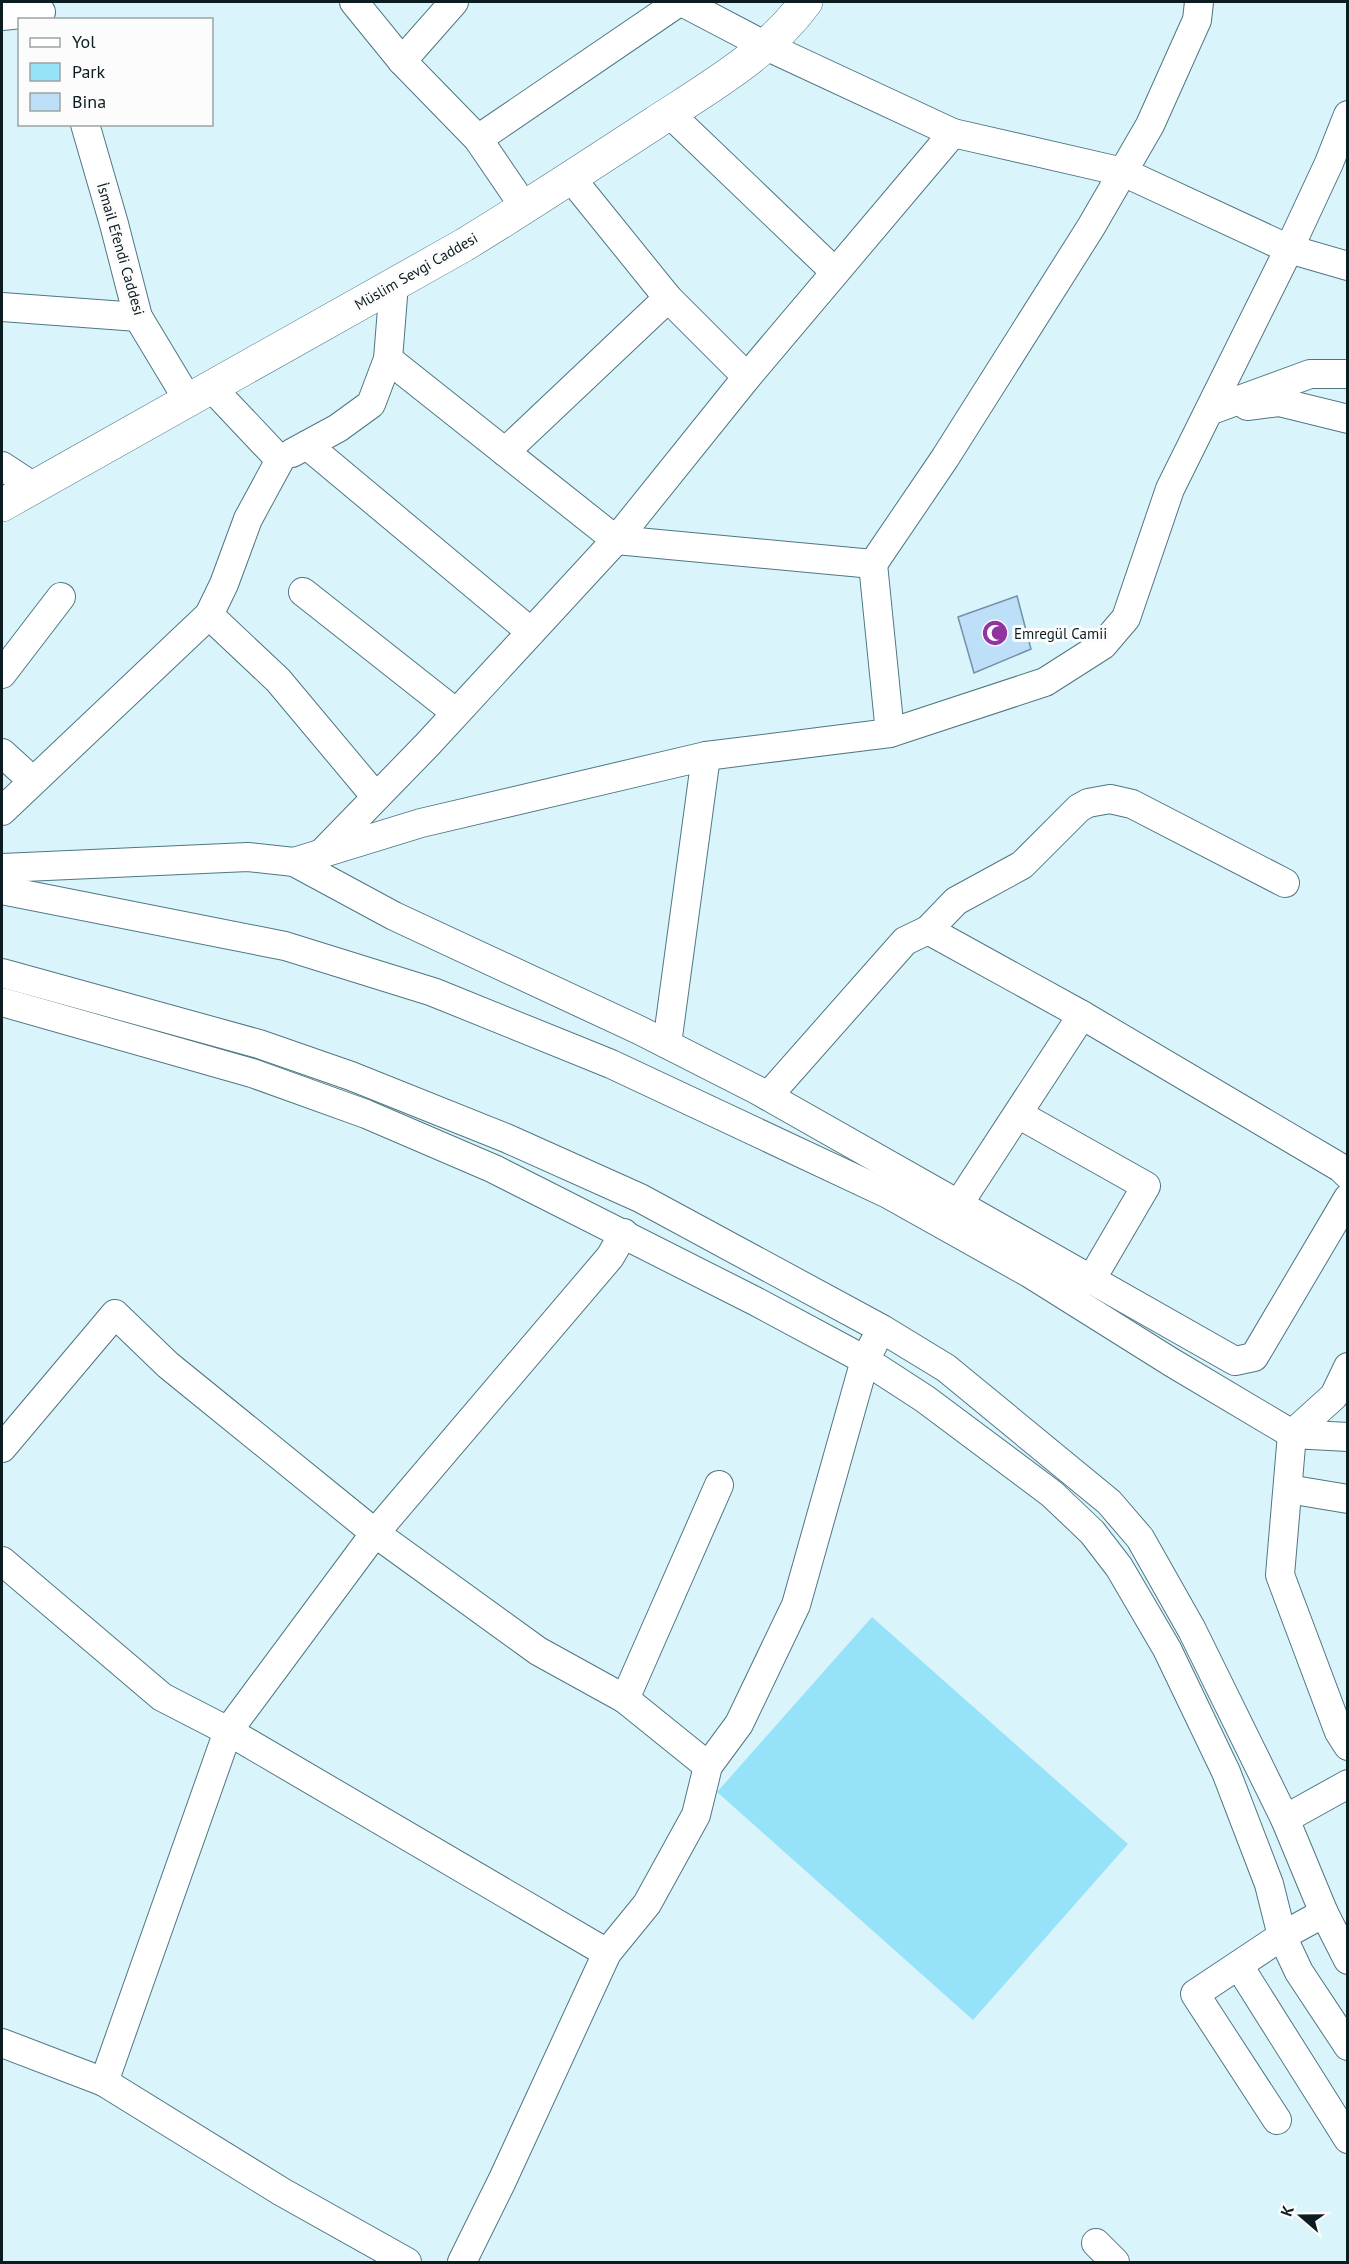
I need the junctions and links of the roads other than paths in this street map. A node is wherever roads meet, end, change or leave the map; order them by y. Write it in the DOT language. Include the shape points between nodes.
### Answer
graph roads {
  1 [pos="354,2"];
  2 [pos="454,2"];
  3 [pos="681,2"];
  4 [pos="806,2"];
  5 [pos="1199,2"];
  6 [pos="41,11"];
  7 [pos="2,16"];
  8 [pos="766,46"];
  9 [pos="402,61"];
  10 [pos="669,113"];
  11 [pos="1347,115"];
  12 [pos="86,126"];
  13 [pos="953,134"];
  14 [pos="478,138"];
  15 [pos="1123,172"];
  16 [pos="571,178"];
  17 [pos="525,208"];
  18 [pos="1289,249"];
  19 [pos="1347,266"];
  20 [pos="835,272"];
  21 [pos="394,284"];
  22 [pos="668,298"];
  23 [pos="2,307"];
  24 [pos="138,317"];
  25 [pos="388,359"];
  26 [pos="1347,375"];
  27 [pos="747,377"];
  28 [pos="200,393"];
  29 [pos="1209,411"];
  30 [pos="1347,419"];
  31 [pos="306,445"];
  32 [pos="505,452"];
  33 [pos="280,460"];
  34 [pos="2,466"];
  35 [pos="34,487"];
  36 [pos="2,505"];
  37 [pos="616,540"];
  38 [pos="873,564"];
  39 [pos="303,592"];
  40 [pos="61,597"];
  41 [pos="209,615"];
  42 [pos="531,632"];
  43 [pos="2,674"];
  44 [pos="455,712"];
  45 [pos="890,733"];
  46 [pos="2,753"];
  47 [pos="706,756"];
  48 [pos="33,782"];
  49 [pos="376,797"];
  50 [pos="2,811"];
  51 [pos="321,854"];
  52 [pos="294,862"];
  53 [pos="2,868"];
  54 [pos="1285,883"];
  55 [pos="2,890"];
  56 [pos="928,930"];
  57 [pos="2,973"];
  58 [pos="2,1002"];
  59 [pos="1082,1015"];
  60 [pos="667,1044"];
  61 [pos="768,1096"];
  62 [pos="1018,1114"];
  63 [pos="1347,1175"];
  64 [pos="1347,1198"];
  65 [pos="958,1205"];
  66 [pos="624,1233"];
  67 [pos="1091,1280"];
  68 [pos="882,1329"];
  69 [pos="865,1360"];
  70 [pos="1347,1367"];
  71 [pos="1292,1434"];
  72 [pos="1347,1437"];
  73 [pos="2,1448"];
  74 [pos="719,1485"];
  75 [pos="1288,1489"];
  76 [pos="1347,1499"];
  77 [pos="375,1533"];
  78 [pos="2,1561"];
  79 [pos="625,1699"];
  80 [pos="228,1731"];
  81 [pos="1347,1746"];
  82 [pos="708,1766"];
  83 [pos="1342,1787"];
  84 [pos="1293,1815"];
  85 [pos="1324,1914"];
  86 [pos="1282,1936"];
  87 [pos="607,1953"];
  88 [pos="1347,1960"];
  89 [pos="1239,1966"];
  90 [pos="2,2043"];
  91 [pos="1347,2046"];
  92 [pos="104,2082"];
  93 [pos="1277,2120"];
  94 [pos="1347,2139"];
  95 [pos="407,2262"];
  96 [pos="462,2262"];
  1 -- 9 [label="street"];
  2 -- 9 [label="street"];
  3 -- 8 [label="street"];
  3 -- 14 [label="street"];
  4 -- 8 [label="main road, Müslim Sevgi Caddesi"];
  5 -- 15 [label="street" via="1197,20 1155,115"];
  6 -- 7 [label="street"];
  8 -- 10 [label="main road, Müslim Sevgi Caddesi"];
  8 -- 13 [label="street"];
  9 -- 14 [label="street"];
  10 -- 16 [label="main road, Müslim Sevgi Caddesi"];
  10 -- 20 [label="street"];
  11 -- 18 [label="street"];
  12 -- 24 [label="street, İsmail Efendi Caddesi"];
  13 -- 15 [label="street"];
  13 -- 20 [label="street"];
  14 -- 17 [label="street"];
  15 -- 18 [label="street"];
  15 -- 38 [label="street" via="945,458"];
  16 -- 17 [label="main road, Müslim Sevgi Caddesi"];
  16 -- 22 [label="street"];
  17 -- 21 [label="main road, Müslim Sevgi Caddesi"];
  18 -- 19 [label="street"];
  18 -- 29 [label="street"];
  20 -- 27 [label="street"];
  21 -- 25 [label="street"];
  21 -- 28 [label="main road, Müslim Sevgi Caddesi"];
  22 -- 27 [label="street"];
  22 -- 32 [label="street"];
  23 -- 24 [label="street"];
  24 -- 28 [label="street, İsmail Efendi Caddesi"];
  25 -- 31 [label="street" via="371,404"];
  25 -- 32 [label="street"];
  26 -- 29 [label="street" via="1310,374"];
  27 -- 37 [label="street"];
  28 -- 33 [label="street, İsmail Efendi Caddesi"];
  28 -- 35 [label="main road, Müslim Sevgi Caddesi"];
  29 -- 30 [label="street" via="1280,402"];
  29 -- 45 [label="street" via="1170,489 1126,618 1103,645 1045,682"];
  31 -- 33 [label="street"];
  31 -- 42 [label="street"];
  32 -- 37 [label="street"];
  33 -- 41 [label="street" via="248,519"];
  34 -- 35 [label="street"];
  35 -- 36 [label="main road, Müslim Sevgi Caddesi"];
  37 -- 38 [label="street"];
  37 -- 42 [label="street"];
  38 -- 45 [label="street"];
  39 -- 44 [label="street"];
  40 -- 43 [label="street"];
  41 -- 48 [label="street"];
  41 -- 49 [label="street" via="278,680"];
  42 -- 44 [label="street"];
  44 -- 49 [label="street"];
  45 -- 47 [label="street"];
  46 -- 48 [label="street"];
  47 -- 51 [label="street" via="421,823"];
  47 -- 60 [label="street"];
  48 -- 50 [label="street"];
  49 -- 51 [label="street"];
  51 -- 52 [label="street"];
  52 -- 53 [label="street" via="248,857"];
  52 -- 60 [label="street" via="394,916"];
  54 -- 56 [label="street" via="1132,804 1099,800 1070,815 1022,865 956,901"];
  55 -- 71 [label="street" via="285,946 432,992 611,1064 888,1194 1029,1273"];
  56 -- 59 [label="street"];
  56 -- 61 [label="street" via="905,941"];
  57 -- 68 [label="street" via="259,1044 484,1129 640,1198"];
  58 -- 66 [label="street" via="252,1073 366,1114 494,1169"];
  59 -- 62 [label="street"];
  59 -- 63 [label="street"];
  60 -- 61 [label="street"];
  61 -- 65 [label="street"];
  62 -- 65 [label="street"];
  62 -- 67 [label="street" via="1146,1186"];
  64 -- 67 [label="street" via="1254,1358 1235,1361"];
  65 -- 67 [label="street"];
  66 -- 69 [label="street"];
  66 -- 77 [label="street" via="610,1257"];
  68 -- 69 [label="street"];
  68 -- 84 [label="street" via="946,1368 1109,1502 1140,1538"];
  69 -- 82 [label="street" via="796,1605 739,1724"];
  69 -- 86 [label="street" via="925,1399 1052,1494 1092,1532 1119,1567 1167,1649 1226,1772 1269,1884"];
  70 -- 71 [label="street" via="1334,1396"];
  71 -- 72 [label="street"];
  71 -- 75 [label="street"];
  73 -- 77 [label="street" via="115,1314 168,1365"];
  74 -- 79 [label="street"];
  75 -- 76 [label="street"];
  75 -- 81 [label="street" via="1280,1575"];
  77 -- 79 [label="street" via="538,1651"];
  77 -- 80 [label="street"];
  78 -- 80 [label="street" via="162,1697"];
  79 -- 82 [label="street"];
  80 -- 87 [label="street"];
  80 -- 92 [label="street"];
  82 -- 87 [label="street" via="696,1815 647,1904"];
  83 -- 84 [label="street"];
  84 -- 85 [label="street"];
  85 -- 86 [label="street"];
  85 -- 88 [label="street"];
  86 -- 89 [label="street"];
  86 -- 91 [label="street" via="1299,1972"];
  87 -- 96 [label="street"];
  89 -- 93 [label="street" via="1195,1994"];
  89 -- 94 [label="street"];
  90 -- 92 [label="street"];
  92 -- 95 [label="street" via="282,2192"];
}
